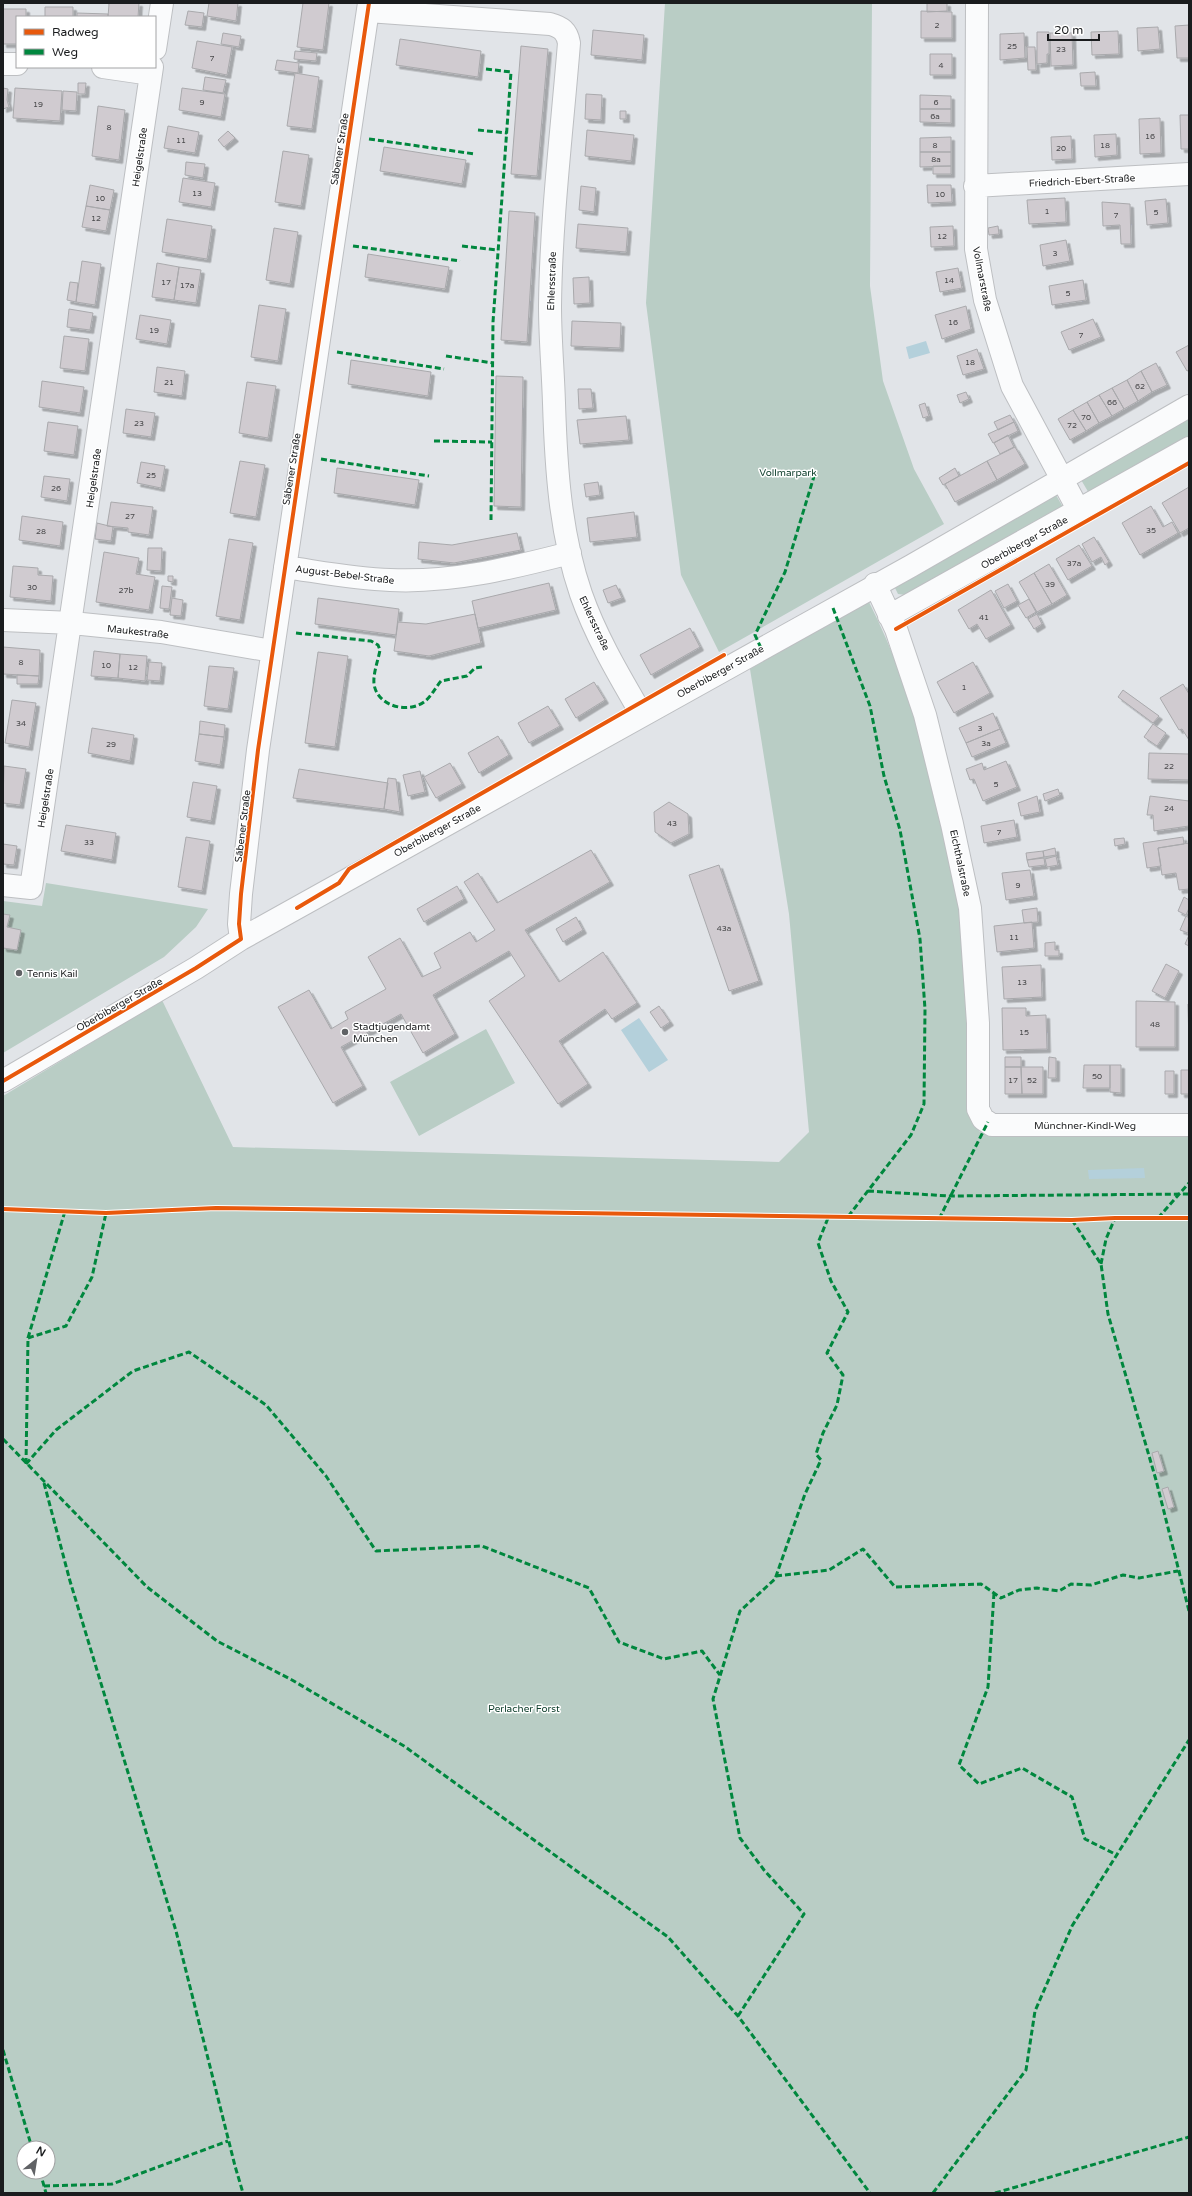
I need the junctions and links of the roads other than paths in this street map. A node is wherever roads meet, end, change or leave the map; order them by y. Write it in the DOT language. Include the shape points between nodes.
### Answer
graph roads {
  1 [pos="162,3"];
  2 [pos="977,3"];
  3 [pos="369,7"];
  4 [pos="156,42"];
  5 [pos="3,64"];
  6 [pos="16,64"];
  7 [pos="119,68"];
  8 [pos="152,70"];
  9 [pos="1189,174"];
  10 [pos="975,186"];
  11 [pos="1189,406"];
  12 [pos="1189,448"];
  13 [pos="1060,479"];
  14 [pos="1079,511"];
  15 [pos="570,553"];
  16 [pos="285,567"];
  17 [pos="875,584"];
  18 [pos="889,616"];
  19 [pos="3,620"];
  20 [pos="72,623"];
  21 [pos="272,651"];
  22 [pos="642,715"];
  23 [pos="3,885"];
  24 [pos="242,939"];
  25 [pos="3,1081"];
  26 [pos="983,1119"];
  27 [pos="1189,1125"];
  1 -- 4 [label="street"];
  2 -- 10 [label="street, Vollmarstraße"];
  3 -- 15 [label="street, Ehlersstraße" via="550,24 564,30 568,35 553,236 550,356 558,484"];
  3 -- 16 [label="street, Säbener Straße"];
  5 -- 6 [label="street"];
  7 -- 8 [label="street"];
  8 -- 20 [label="street, Heigelstraße"];
  9 -- 10 [label="street, Friedrich-Ebert-Straße"];
  10 -- 13 [label="street, Vollmarstraße" via="976,250 985,300 1012,386"];
  11 -- 13 [label="street, Oberbiberger Straße"];
  12 -- 14 [label="street, Oberbiberger Straße"];
  13 -- 14 [label="street, Vollmarstraße"];
  13 -- 17 [label="street, Oberbiberger Straße"];
  14 -- 18 [label="street, Oberbiberger Straße"];
  15 -- 16 [label="street, August-Bebel-Straße" via="497,571 416,580 354,577"];
  15 -- 22 [label="street, Ehlersstraße" via="592,622"];
  16 -- 21 [label="street, Säbener Straße"];
  17 -- 18 [label="street"];
  17 -- 22 [label="street, Oberbiberger Straße"];
  18 -- 26 [label="street, Eichthalstraße" via="896,629 925,716 970,908 978,1023 978,1109"];
  19 -- 20 [label="street, Maukestraße"];
  20 -- 21 [label="street, Maukestraße" via="161,632"];
  20 -- 23 [label="street, Heigelstraße" via="31,888"];
  21 -- 24 [label="street, Säbener Straße" via="241,894 239,924"];
  22 -- 24 [label="street, Oberbiberger Straße"];
  24 -- 25 [label="street, Oberbiberger Straße"];
  26 -- 27 [label="street, Münchner-Kindl-Weg" via="992,1125"];
}
